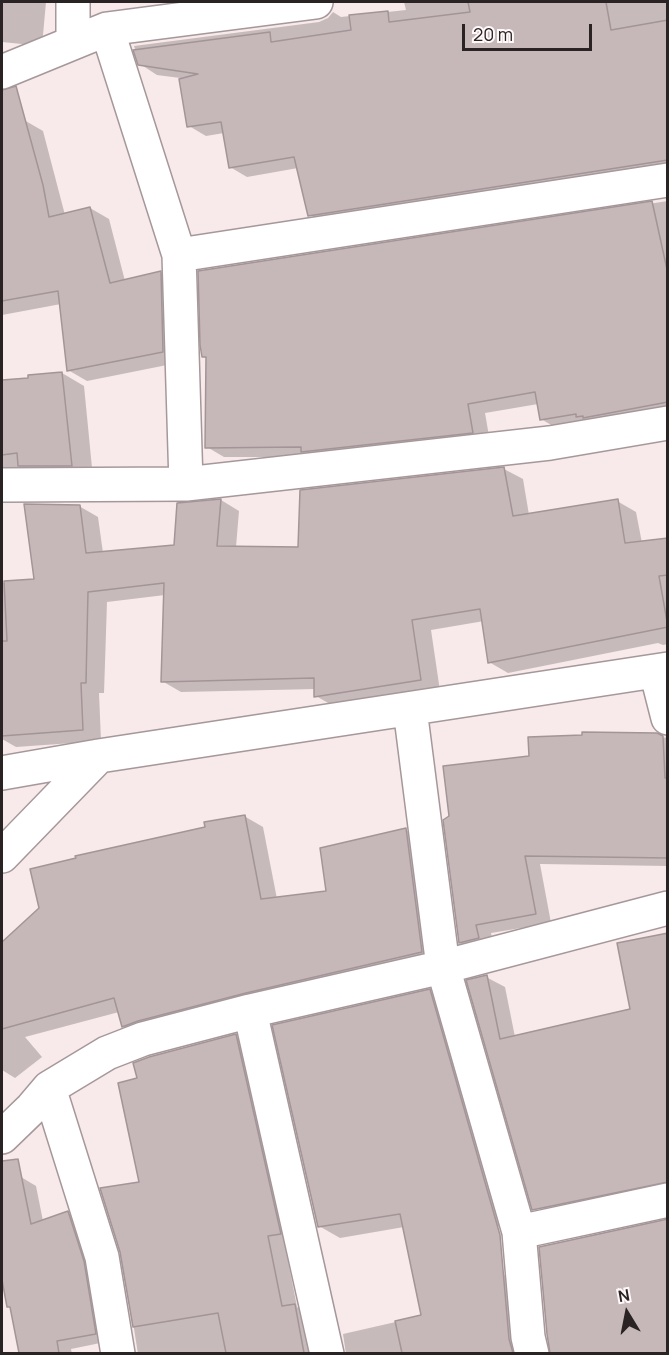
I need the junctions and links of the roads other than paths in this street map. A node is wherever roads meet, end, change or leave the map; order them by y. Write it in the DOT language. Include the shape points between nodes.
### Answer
graph roads {
  1 [pos="74,2"];
  2 [pos="316,2"];
  3 [pos="107,28"];
  4 [pos="73,41"];
  5 [pos="2,72"];
  6 [pos="668,180"];
  7 [pos="179,255"];
  8 [pos="668,423"];
  9 [pos="186,484"];
  10 [pos="2,485"];
  11 [pos="662,670"];
  12 [pos="410,709"];
  13 [pos="668,718"];
  14 [pos="99,756"];
  15 [pos="2,774"];
  16 [pos="2,856"];
  17 [pos="668,908"];
  18 [pos="443,967"];
  19 [pos="250,1011"];
  20 [pos="50,1088"];
  21 [pos="2,1137"];
  22 [pos="668,1200"];
  23 [pos="519,1232"];
  24 [pos="118,1353"];
  25 [pos="327,1353"];
  26 [pos="532,1353"];
  1 -- 4 [label="street"];
  2 -- 3 [label="street"];
  3 -- 4 [label="street"];
  3 -- 7 [label="street"];
  4 -- 5 [label="street"];
  6 -- 7 [label="street"];
  7 -- 9 [label="street"];
  8 -- 9 [label="street" via="550,443"];
  9 -- 10 [label="street"];
  11 -- 12 [label="street"];
  11 -- 13 [label="street"];
  12 -- 14 [label="street"];
  12 -- 18 [label="street"];
  14 -- 15 [label="street"];
  14 -- 16 [label="street"];
  17 -- 18 [label="street"];
  18 -- 19 [label="street"];
  18 -- 23 [label="street"];
  19 -- 20 [label="street" via="143,1039 107,1053"];
  19 -- 25 [label="street"];
  20 -- 21 [label="street"];
  20 -- 24 [label="street" via="102,1257"];
  22 -- 23 [label="street"];
  23 -- 26 [label="street"];
}
